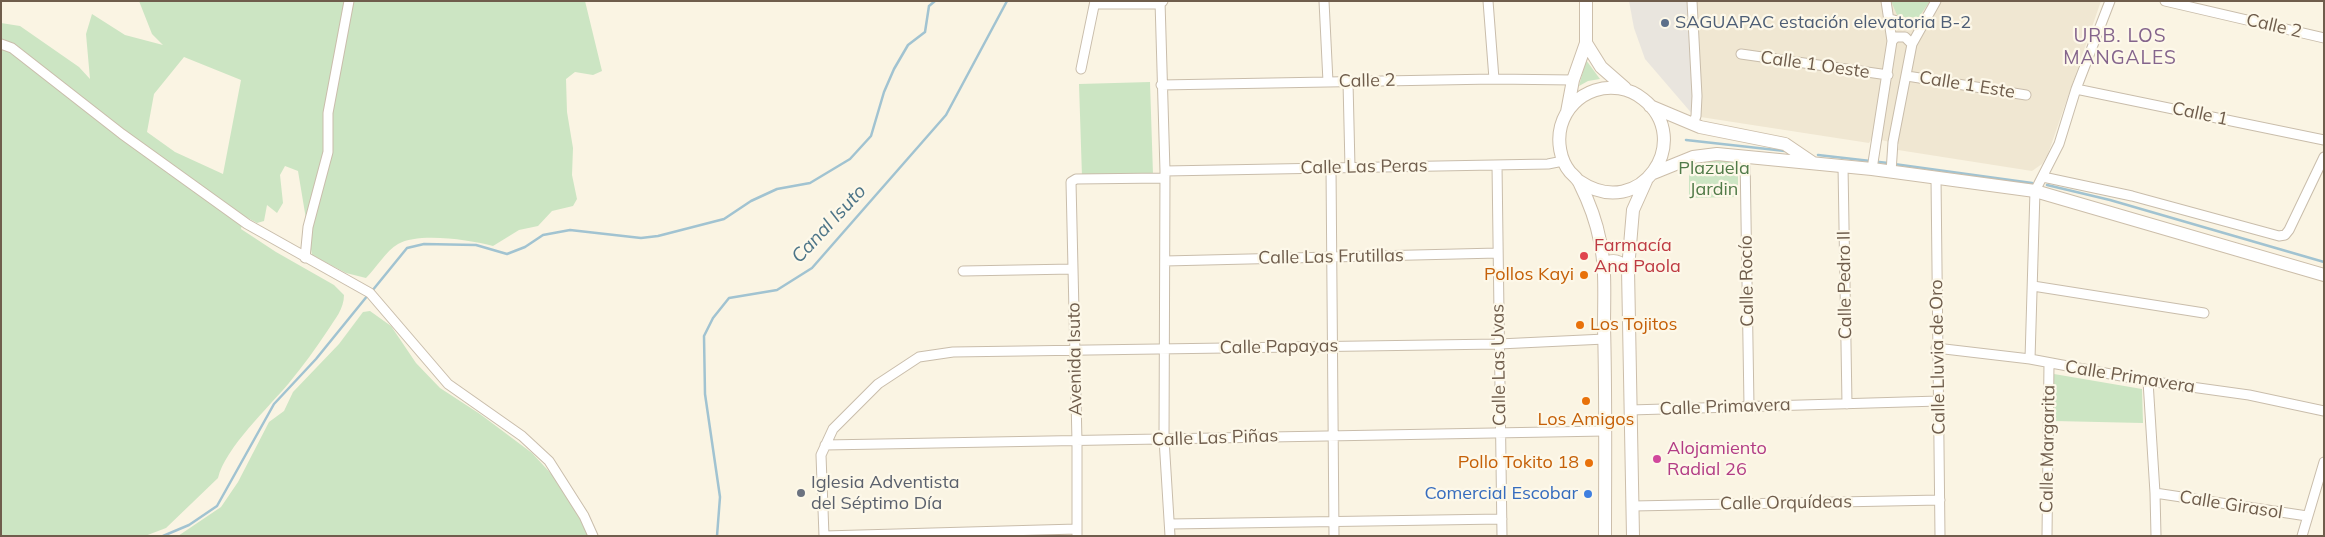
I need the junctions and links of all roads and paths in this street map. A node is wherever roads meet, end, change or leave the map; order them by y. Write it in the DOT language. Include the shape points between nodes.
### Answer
graph roads {
  1 [pos="349,1"];
  2 [pos="1324,1"];
  3 [pos="1488,1"];
  4 [pos="1586,1"];
  5 [pos="1692,1"];
  6 [pos="1886,1"];
  7 [pos="1936,1"];
  8 [pos="2110,1"];
  9 [pos="2165,1"];
  10 [pos="1161,2"];
  11 [pos="1095,3"];
  12 [pos="1890,19"];
  13 [pos="1922,24"];
  14 [pos="2324,38"];
  15 [pos="1892,40"];
  16 [pos="1586,43"];
  17 [pos="1,44"];
  18 [pos="1912,44"];
  19 [pos="1741,54"];
  20 [pos="1081,69"];
  21 [pos="1888,75"];
  22 [pos="1907,76"];
  23 [pos="1494,79"];
  24 [pos="1573,80"];
  25 [pos="1328,82"];
  26 [pos="1348,82"];
  27 [pos="1161,85"];
  28 [pos="2076,89"];
  29 [pos="1633,93"];
  30 [pos="2026,95"];
  31 [pos="1650,106"];
  32 [pos="1566,114"];
  33 [pos="1693,124"];
  34 [pos="2324,140"];
  35 [pos="1744,156"];
  36 [pos="2324,157"];
  37 [pos="1563,161"];
  38 [pos="1813,163"];
  39 [pos="1873,164"];
  40 [pos="1497,165"];
  41 [pos="1890,165"];
  42 [pos="1843,166"];
  43 [pos="1350,167"];
  44 [pos="1331,168"];
  45 [pos="1164,174"];
  46 [pos="1649,176"];
  47 [pos="2043,177"];
  48 [pos="1936,178"];
  49 [pos="1579,181"];
  50 [pos="1071,182"];
  51 [pos="2035,191"];
  52 [pos="1498,252"];
  53 [pos="305,258"];
  54 [pos="1331,258"];
  55 [pos="1165,261"];
  56 [pos="1603,265"];
  57 [pos="1073,269"];
  58 [pos="1628,270"];
  59 [pos="963,271"];
  60 [pos="2324,275"];
  61 [pos="2033,286"];
  62 [pos="2204,313"];
  63 [pos="1605,339"];
  64 [pos="1499,344"];
  65 [pos="1332,346"];
  66 [pos="1936,348"];
  67 [pos="1164,349"];
  68 [pos="1075,351"];
  69 [pos="2030,359"];
  70 [pos="2049,363"];
  71 [pos="2148,381"];
  72 [pos="1938,401"];
  73 [pos="1847,404"];
  74 [pos="1749,406"];
  75 [pos="1630,410"];
  76 [pos="2324,411"];
  77 [pos="1605,431"];
  78 [pos="1500,433"];
  79 [pos="1333,434"];
  80 [pos="1164,439"];
  81 [pos="1077,442"];
  82 [pos="825,445"];
  83 [pos="2324,462"];
  84 [pos="2155,493"];
  85 [pos="1940,500"];
  86 [pos="1633,506"];
  87 [pos="2307,516"];
  88 [pos="1502,519"];
  89 [pos="1334,522"];
  90 [pos="1170,524"];
  91 [pos="1077,532"];
  92 [pos="593,536"];
  93 [pos="824,536"];
  94 [pos="1170,536"];
  95 [pos="1334,536"];
  96 [pos="1502,536"];
  97 [pos="1605,536"];
  98 [pos="1633,536"];
  99 [pos="1940,536"];
  100 [pos="2047,536"];
  101 [pos="2156,536"];
  102 [pos="2302,536"];
  1 -- 53 [label="street" via="328,113 328,152 308,227"];
  2 -- 25 [label="street"];
  3 -- 23 [label="street"];
  4 -- 16 [label="main road"];
  5 -- 33 [label="street" via="1697,96"];
  6 -- 12 [label="street"];
  7 -- 13 [label="street"];
  8 -- 28 [label="street"];
  9 -- 14 [label="street, Calle 2"];
  10 -- 11 [label="street"];
  10 -- 27 [label="street"];
  11 -- 20 [label="street"];
  12 -- 13 [label="street"];
  12 -- 15 [label="street"];
  13 -- 18 [label="street"];
  15 -- 18 [label="street" via="1905,37"];
  15 -- 21 [label="street"];
  16 -- 24 [label="main road"];
  16 -- 29 [label="main road" via="1601,68"];
  17 -- 53 [label="street" via="12,48 122,134 247,224"];
  18 -- 22 [label="street"];
  19 -- 21 [label="street, Calle 1 Oeste"];
  21 -- 39 [label="street"];
  22 -- 30 [label="street, Calle 1 Este"];
  22 -- 41 [label="street"];
  23 -- 24 [label="street, Calle 2"];
  23 -- 26 [label="street, Calle 2"];
  24 -- 32 [label="main road"];
  25 -- 26 [label="street, Calle 2"];
  25 -- 27 [label="street, Calle 2"];
  26 -- 43 [label="street"];
  27 -- 45 [label="street"];
  28 -- 34 [label="street, Calle 1"];
  28 -- 47 [label="street" via="2059,144"];
  29 -- 31 [label="main road"];
  29 -- 32 [label="main road" via="1608,86 1593,90"];
  31 -- 33 [label="main road"];
  31 -- 46 [label="main road" via="1659,118 1664,147"];
  32 -- 37 [label="main road" via="1559,138"];
  33 -- 38 [label="main road" via="1785,144"];
  35 -- 38 [label="main road"];
  35 -- 46 [label="main road" via="1717,154 1693,157"];
  35 -- 74 [label="street, Calle Rocío"];
  36 -- 47 [label="street" via="2289,230 2279,236 2132,196"];
  37 -- 40 [label="street, Calle Las Peras"];
  37 -- 49 [label="main road"];
  38 -- 42 [label="main road"];
  39 -- 41 [label="main road"];
  39 -- 42 [label="main road"];
  40 -- 43 [label="street, Calle Las Peras"];
  40 -- 52 [label="street, Calle Las Uvas"];
  41 -- 48 [label="main road"];
  42 -- 73 [label="street, Calle Pedro II"];
  43 -- 44 [label="street, Calle Las Peras"];
  44 -- 45 [label="street, Calle Las Peras"];
  44 -- 54 [label="street"];
  45 -- 50 [label="street, Calle Las Peras" via="1076,179"];
  45 -- 55 [label="street"];
  46 -- 49 [label="main road" via="1623,192 1606,194"];
  46 -- 58 [label="main road" via="1633,210"];
  47 -- 51 [label="street"];
  48 -- 51 [label="main road"];
  48 -- 66 [label="street, Calle Lluvia de Oro"];
  49 -- 56 [label="main road" via="1594,213"];
  50 -- 57 [label="street, Avenida Isuto"];
  51 -- 60 [label="main road"];
  51 -- 61 [label="street"];
  52 -- 54 [label="street, Calle Las Frutillas"];
  52 -- 64 [label="street, Calle Las Uvas"];
  53 -- 92 [label="street" via="370,293 448,384 522,436 549,461"];
  54 -- 55 [label="street, Calle Las Frutillas"];
  54 -- 65 [label="street"];
  55 -- 67 [label="street"];
  56 -- 58 [label="main road" via="1616,261"];
  56 -- 63 [label="main road"];
  57 -- 59 [label="street"];
  57 -- 68 [label="street, Avenida Isuto"];
  58 -- 75 [label="main road"];
  61 -- 62 [label="street"];
  61 -- 69 [label="street"];
  63 -- 64 [label="street, Calle Papayas"];
  63 -- 77 [label="main road"];
  64 -- 65 [label="street, Calle Papayas"];
  64 -- 78 [label="street, Calle Las Uvas"];
  65 -- 67 [label="street, Calle Papayas"];
  65 -- 79 [label="street"];
  66 -- 69 [label="street, Calle Primavera"];
  66 -- 72 [label="street, Calle Lluvia de Oro"];
  67 -- 68 [label="street, Calle Papayas"];
  67 -- 80 [label="street"];
  68 -- 81 [label="street, Avenida Isuto"];
  68 -- 82 [label="street, Calle Papayas" via="953,352 919,357 878,384 833,429"];
  69 -- 70 [label="street, Calle Primavera"];
  70 -- 71 [label="street, Calle Primavera"];
  70 -- 100 [label="street, Calle Margarita"];
  71 -- 76 [label="street, Calle Primavera" via="2249,395"];
  71 -- 84 [label="street"];
  72 -- 73 [label="street, Calle Primavera"];
  72 -- 85 [label="street, Calle Lluvia de Oro"];
  73 -- 74 [label="street, Calle Primavera"];
  74 -- 75 [label="street, Calle Primavera"];
  75 -- 86 [label="main road"];
  77 -- 78 [label="street, Calle Las Piñas"];
  77 -- 97 [label="main road"];
  78 -- 79 [label="street, Calle Las Piñas"];
  78 -- 88 [label="street, Calle Las Uvas"];
  79 -- 80 [label="street, Calle Las Piñas"];
  79 -- 89 [label="street"];
  80 -- 81 [label="street, Calle Las Piñas"];
  80 -- 90 [label="street"];
  81 -- 82 [label="street, Calle Las Piñas"];
  81 -- 91 [label="street, Avenida Isuto"];
  82 -- 93 [label="street" via="821,455"];
  83 -- 87 [label="street"];
  84 -- 87 [label="street, Calle Girasol"];
  84 -- 101 [label="street"];
  85 -- 86 [label="street, Calle Orquídeas"];
  85 -- 99 [label="street, Calle Lluvia de Oro"];
  86 -- 98 [label="main road"];
  87 -- 102 [label="street"];
  88 -- 89 [label="street"];
  88 -- 96 [label="street, Calle Las Uvas"];
  89 -- 90 [label="street"];
  89 -- 95 [label="street"];
  90 -- 94 [label="street"];
  91 -- 93 [label="street"];
}
